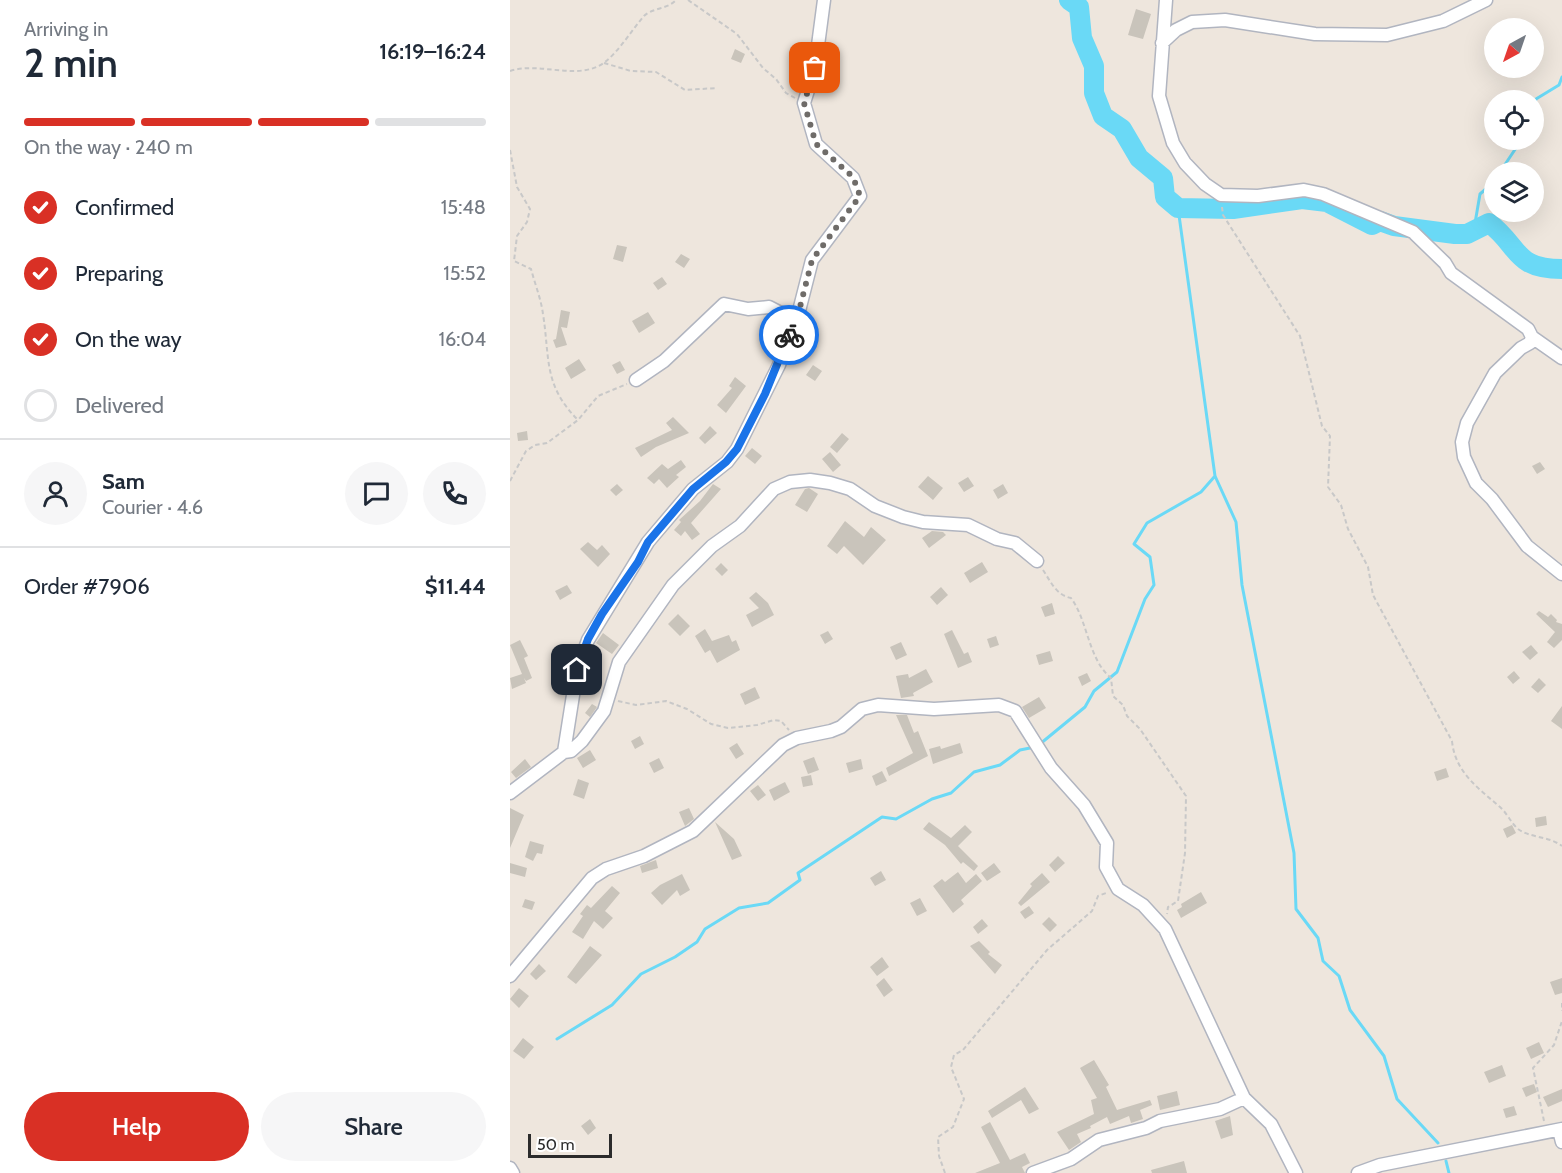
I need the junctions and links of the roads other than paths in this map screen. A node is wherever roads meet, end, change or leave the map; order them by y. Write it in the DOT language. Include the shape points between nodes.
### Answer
graph roads {
  1 [pos="825,0"];
  2 [pos="1166,0"];
  3 [pos="1486,0"];
  4 [pos="1162,43"];
  5 [pos="794,320"];
  6 [pos="1532,337"];
  7 [pos="1562,358"];
  8 [pos="636,380"];
  9 [pos="1037,561"];
  10 [pos="1562,574"];
  11 [pos="564,752"];
  12 [pos="510,793"];
  13 [pos="510,976"];
  14 [pos="1244,1098"];
  15 [pos="1561,1134"];
  16 [pos="510,1168"];
  17 [pos="513,1173"];
  18 [pos="1033,1173"];
  19 [pos="1296,1173"];
  20 [pos="1358,1173"];
  1 -- 5 [label="street" via="815,68 804,103 816,144 853,177 860,196 812,260"];
  2 -- 4 [label="street"];
  3 -- 4 [label="street" via="1443,21 1387,35 1315,34 1225,20 1192,22"];
  4 -- 6 [label="street" via="1159,96 1165,124 1185,164 1204,184 1221,195 1258,196 1304,190 1323,194 1413,232 1451,273 1528,329"];
  5 -- 8 [label="street" via="769,307 748,309 724,304 663,361"];
  5 -- 11 [label="street" via="778,365 737,449 693,489 648,542 588,639 577,670"];
  6 -- 7 [label="street"];
  6 -- 10 [label="street" via="1495,373 1467,423 1462,442 1476,483 1527,546"];
  9 -- 11 [label="street" via="1015,543 968,525 903,517 831,483 790,482 774,489 740,526 690,566 673,585 619,662 604,711 582,741"];
  11 -- 12 [label="street"];
  13 -- 14 [label="street" via="592,878 693,831 783,745 841,727 862,709 878,705 934,709 999,705 1016,711 1051,768 1084,805 1107,843 1106,867 1118,889 1143,905 1165,929"];
  14 -- 18 [label="street" via="1220,1110 1160,1121 1099,1140 1071,1159"];
  14 -- 19 [label="street" via="1271,1124"];
  15 -- 20 [label="street" via="1545,1131"];
  16 -- 17 [label="street"];
}
